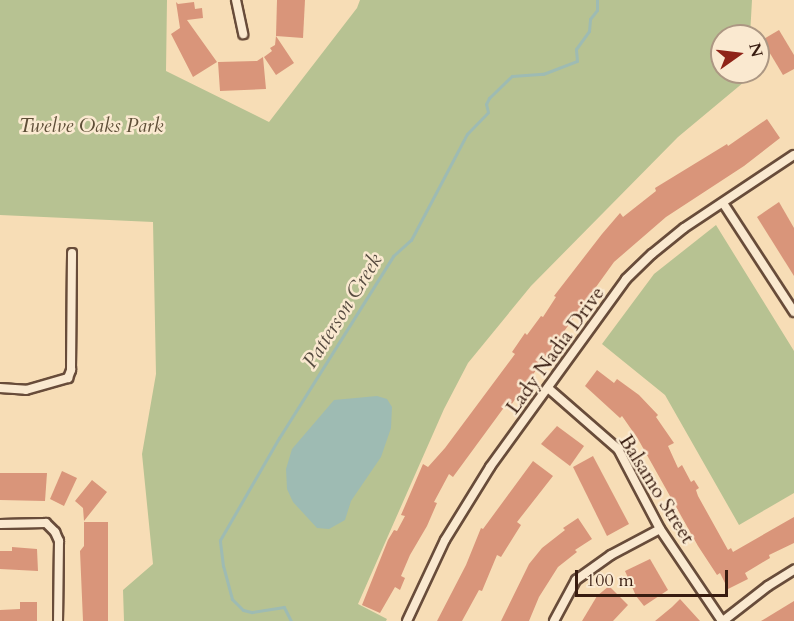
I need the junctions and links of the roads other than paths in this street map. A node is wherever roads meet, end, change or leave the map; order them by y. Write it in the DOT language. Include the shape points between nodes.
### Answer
graph roads {
  1 [pos="236,0"];
  2 [pos="243,34"];
  3 [pos="794,155"];
  4 [pos="723,203"];
  5 [pos="72,253"];
  6 [pos="794,312"];
  7 [pos="0,388"];
  8 [pos="548,388"];
  9 [pos="0,524"];
  10 [pos="660,529"];
  11 [pos="794,570"];
  12 [pos="58,621"];
  13 [pos="407,621"];
  14 [pos="554,621"];
  15 [pos="722,621"];
  1 -- 2 [label="street"];
  3 -- 4 [label="street, Lady Nadia Drive"];
  4 -- 6 [label="street"];
  4 -- 8 [label="street, Lady Nadia Drive" via="684,228 626,279"];
  5 -- 7 [label="street" via="68,378 26,390"];
  8 -- 10 [label="street, Balsamo Street" via="618,449"];
  8 -- 13 [label="street, Lady Nadia Drive" via="490,467 451,531"];
  9 -- 12 [label="street" via="46,523 55,532 59,542"];
  10 -- 14 [label="street" via="611,555 576,580"];
  10 -- 15 [label="street, Balsamo Street"];
  11 -- 15 [label="street"];
}
